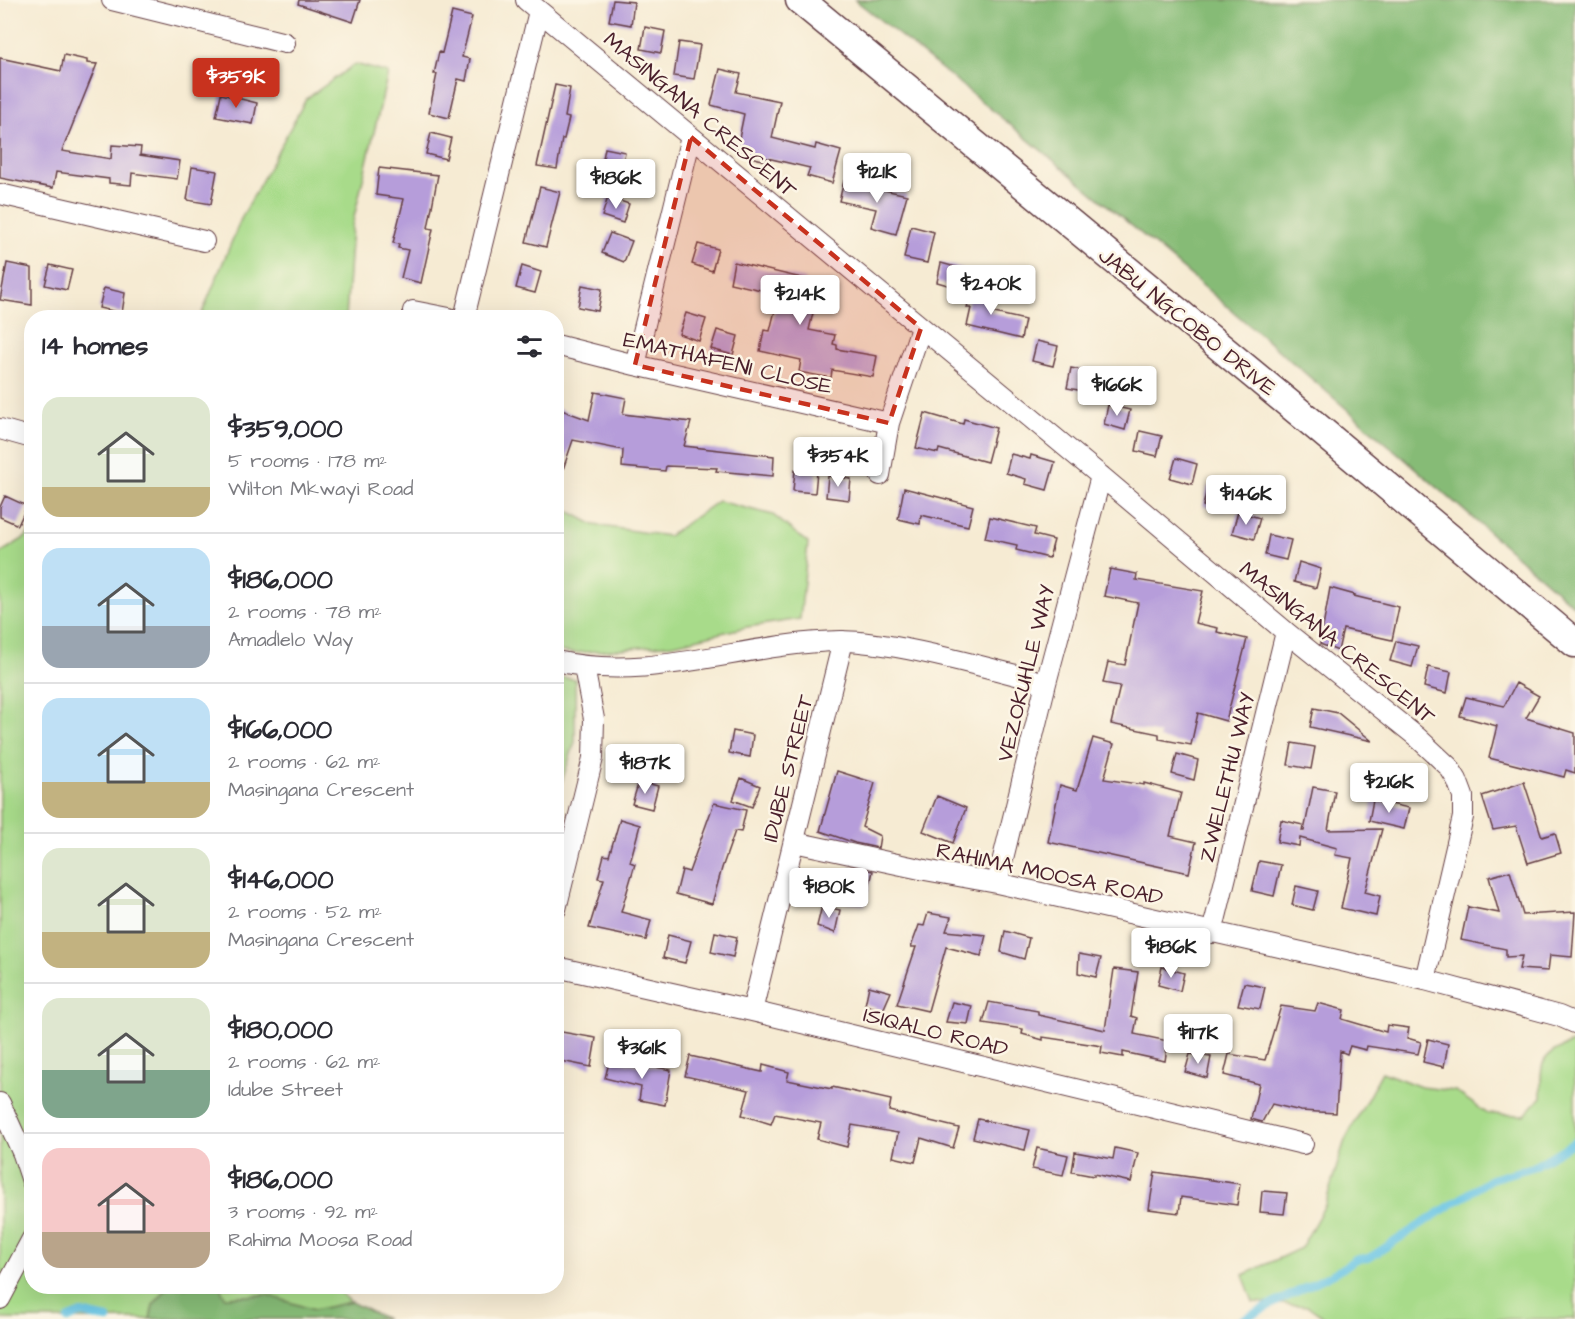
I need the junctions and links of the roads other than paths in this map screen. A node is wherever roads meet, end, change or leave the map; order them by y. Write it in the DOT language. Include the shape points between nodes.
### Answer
graph roads {
  1 [pos="112,0"];
  2 [pos="800,0"];
  3 [pos="533,5"];
  4 [pos="285,43"];
  5 [pos="691,137"];
  6 [pos="0,194"];
  7 [pos="204,241"];
  8 [pos="466,310"];
  9 [pos="921,328"];
  10 [pos="564,347"];
  11 [pos="635,365"];
  12 [pos="889,423"];
  13 [pos="0,429"];
  14 [pos="24,436"];
  15 [pos="880,475"];
  16 [pos="1101,476"];
  17 [pos="1286,632"];
  18 [pos="843,641"];
  19 [pos="1575,644"];
  20 [pos="564,663"];
  21 [pos="584,667"];
  22 [pos="1046,683"];
  23 [pos="794,842"];
  24 [pos="564,876"];
  25 [pos="997,883"];
  26 [pos="1212,933"];
  27 [pos="564,969"];
  28 [pos="1425,980"];
  29 [pos="752,1011"];
  30 [pos="1575,1023"];
  31 [pos="0,1103"];
  32 [pos="1303,1144"];
  33 [pos="24,1159"];
  34 [pos="24,1254"];
  35 [pos="0,1299"];
  1 -- 4 [label="street"];
  2 -- 19 [label="main road, JABU NGCOBO DRIVE"];
  3 -- 5 [label="street, MASINGANA CRESCENT"];
  3 -- 8 [label="street"];
  5 -- 9 [label="street, MASINGANA CRESCENT"];
  5 -- 11 [label="street"];
  6 -- 7 [label="street"];
  9 -- 12 [label="street"];
  9 -- 16 [label="street, MASINGANA CRESCENT"];
  10 -- 11 [label="street, EMATHAFENI CLOSE"];
  11 -- 12 [label="street, EMATHAFENI CLOSE"];
  12 -- 15 [label="street"];
  13 -- 14 [label="street"];
  16 -- 17 [label="street, MASINGANA CRESCENT"];
  16 -- 22 [label="street, VEZOKUHLE WAY"];
  17 -- 26 [label="street, ZWELETHU WAY"];
  17 -- 28 [label="street, MASINGANA CRESCENT" via="1417,736 1457,780 1463,796 1463,817"];
  18 -- 21 [label="street" via="757,648 638,668"];
  18 -- 22 [label="street" via="925,652"];
  18 -- 23 [label="street, IDUBE STREET"];
  20 -- 21 [label="street"];
  21 -- 24 [label="street" via="594,719 593,758"];
  22 -- 25 [label="street, VEZOKUHLE WAY"];
  23 -- 25 [label="street, RAHIMA MOOSA ROAD"];
  23 -- 29 [label="street, IDUBE STREET"];
  25 -- 26 [label="street, RAHIMA MOOSA ROAD"];
  26 -- 28 [label="street, RAHIMA MOOSA ROAD"];
  27 -- 29 [label="street, ISIQALO ROAD"];
  28 -- 30 [label="street, RAHIMA MOOSA ROAD"];
  29 -- 32 [label="street, ISIQALO ROAD"];
  31 -- 33 [label="street"];
  34 -- 35 [label="street"];
}
